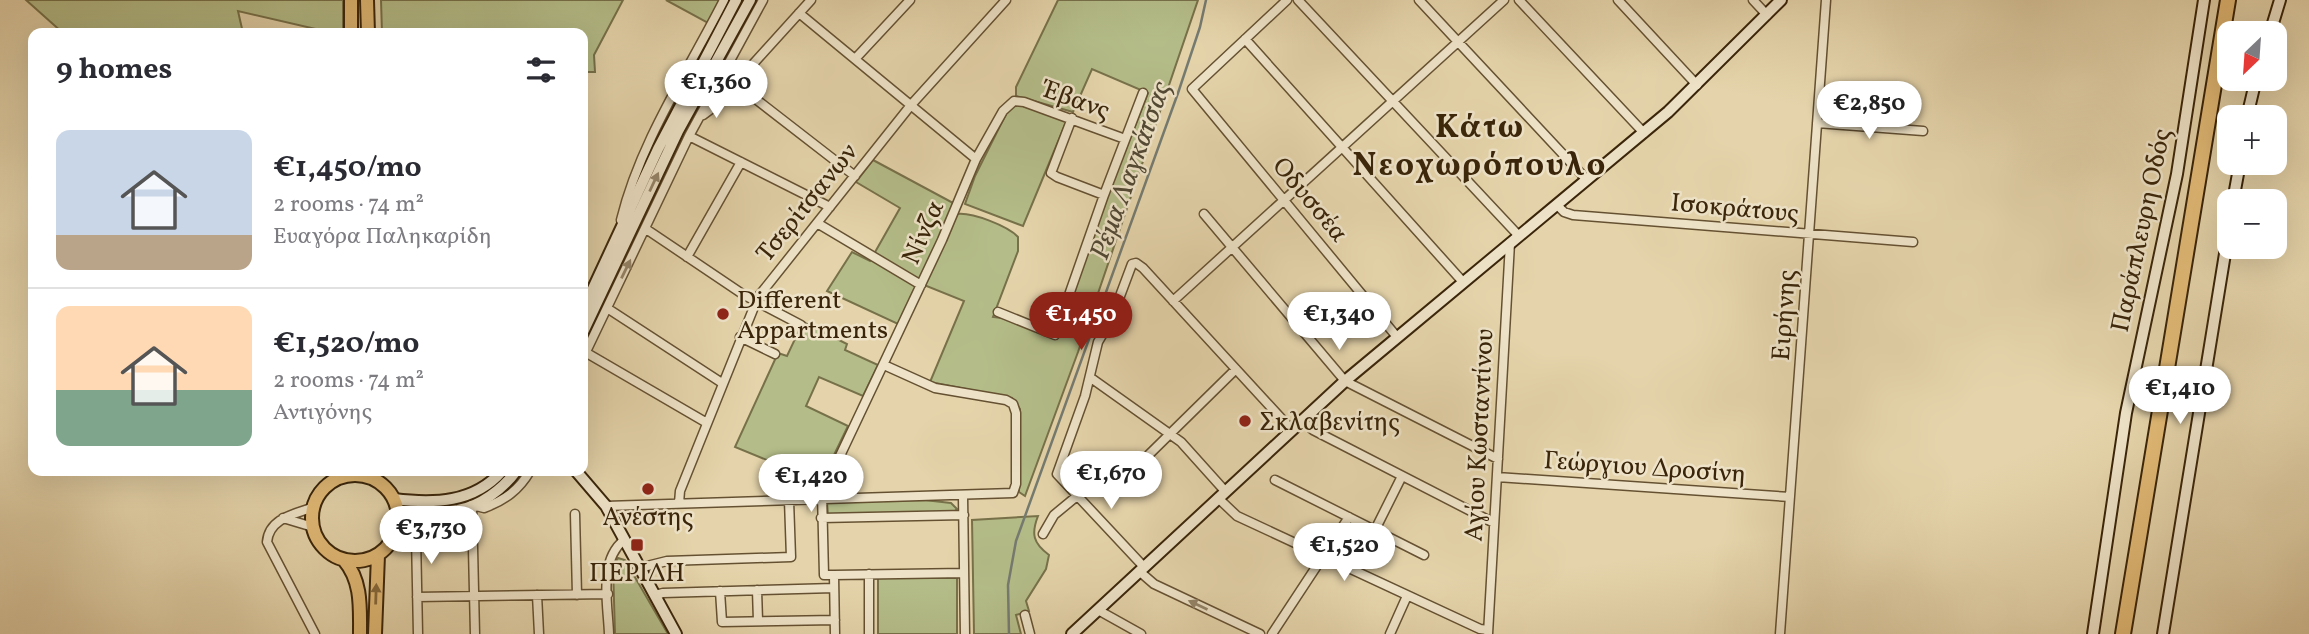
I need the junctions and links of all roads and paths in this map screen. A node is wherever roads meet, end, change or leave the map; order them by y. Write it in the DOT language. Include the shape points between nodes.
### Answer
graph roads {
  1 [pos="351,0"];
  2 [pos="367,0"];
  3 [pos="724,0"];
  4 [pos="736,0"];
  5 [pos="750,0"];
  6 [pos="763,0"];
  7 [pos="811,0"];
  8 [pos="1006,0"];
  9 [pos="1287,0"];
  10 [pos="1298,0"];
  11 [pos="1419,0"];
  12 [pos="1504,0"];
  13 [pos="1519,0"];
  14 [pos="1618,0"];
  15 [pos="1753,0"];
  16 [pos="1781,0"];
  17 [pos="1826,0"];
  18 [pos="2204,0"];
  19 [pos="2228,0"];
  20 [pos="2280,0"];
  21 [pos="906,1"];
  22 [pos="799,13"];
  23 [pos="1767,15"];
  24 [pos="2274,21"];
  25 [pos="351,28"];
  26 [pos="368,28"];
  27 [pos="1245,39"];
  28 [pos="1458,42"];
  29 [pos="855,60"];
  30 [pos="735,83"];
  31 [pos="1697,85"];
  32 [pos="1143,93"];
  33 [pos="1392,100"];
  34 [pos="1014,101"];
  35 [pos="911,105"];
  36 [pos="702,117"];
  37 [pos="1072,118"];
  38 [pos="1817,123"];
  39 [pos="1923,131"];
  40 [pos="1644,133"];
  41 [pos="690,136"];
  42 [pos="1125,139"];
  43 [pos="1342,147"];
  44 [pos="976,159"];
  45 [pos="741,162"];
  46 [pos="855,176"];
  47 [pos="1587,180"];
  48 [pos="1104,195"];
  49 [pos="1283,199"];
  50 [pos="1557,205"];
  51 [pos="830,207"];
  52 [pos="1204,214"];
  53 [pos="817,223"];
  54 [pos="646,229"];
  55 [pos="619,234"];
  56 [pos="1810,234"];
  57 [pos="1514,240"];
  58 [pos="1913,243"];
  59 [pos="1232,247"];
  60 [pos="687,257"];
  61 [pos="2224,259"];
  62 [pos="1463,282"];
  63 [pos="921,285"];
  64 [pos="588,299"];
  65 [pos="1173,301"];
  66 [pos="755,302"];
  67 [pos="607,308"];
  68 [pos="998,312"];
  69 [pos="588,321"];
  70 [pos="801,325"];
  71 [pos="740,337"];
  72 [pos="1397,337"];
  73 [pos="588,347"];
  74 [pos="775,354"];
  75 [pos="588,357"];
  76 [pos="884,365"];
  77 [pos="1236,369"];
  78 [pos="1091,378"];
  79 [pos="1345,381"];
  80 [pos="722,383"];
  81 [pos="1301,420"];
  82 [pos="706,423"];
  83 [pos="1292,429"];
  84 [pos="1170,433"];
  85 [pos="1498,458"];
  86 [pos="345,476"];
  87 [pos="362,476"];
  88 [pos="380,476"];
  89 [pos="497,476"];
  90 [pos="511,476"];
  91 [pos="527,476"];
  92 [pos="580,476"];
  93 [pos="1402,476"];
  94 [pos="1497,477"];
  95 [pos="1275,480"];
  96 [pos="382,484"];
  97 [pos="1119,484"];
  98 [pos="1221,495"];
  99 [pos="963,496"];
  100 [pos="1077,496"];
  101 [pos="1790,497"];
  102 [pos="394,499"];
  103 [pos="821,499"];
  104 [pos="789,500"];
  105 [pos="679,503"];
  106 [pos="472,505"];
  107 [pos="606,506"];
  108 [pos="314,507"];
  109 [pos="575,514"];
  110 [pos="964,515"];
  111 [pos="1349,517"];
  112 [pos="284,518"];
  113 [pos="821,518"];
  114 [pos="1494,523"];
  115 [pos="313,527"];
  116 [pos="397,530"];
  117 [pos="1376,530"];
  118 [pos="1043,534"];
  119 [pos="416,536"];
  120 [pos="624,540"];
  121 [pos="378,555"];
  122 [pos="1424,555"];
  123 [pos="1323,557"];
  124 [pos="344,560"];
  125 [pos="639,568"];
  126 [pos="1142,569"];
  127 [pos="964,573"];
  128 [pos="869,574"];
  129 [pos="834,575"];
  130 [pos="834,588"];
  131 [pos="757,590"];
  132 [pos="720,591"];
  133 [pos="608,594"];
  134 [pos="537,595"];
  135 [pos="578,595"];
  136 [pos="474,596"];
  137 [pos="654,596"];
  138 [pos="1407,596"];
  139 [pos="417,597"];
  140 [pos="1098,610"];
  141 [pos="1025,615"];
  142 [pos="835,620"];
  143 [pos="758,621"];
  144 [pos="1488,632"];
  145 [pos="315,634"];
  146 [pos="360,634"];
  147 [pos="375,634"];
  148 [pos="418,634"];
  149 [pos="475,634"];
  150 [pos="539,634"];
  151 [pos="609,634"];
  152 [pos="676,634"];
  153 [pos="835,634"];
  154 [pos="869,634"];
  155 [pos="965,634"];
  156 [pos="1030,634"];
  157 [pos="1072,634"];
  158 [pos="1141,634"];
  159 [pos="1260,634"];
  160 [pos="1272,634"];
  161 [pos="1390,634"];
  162 [pos="1780,634"];
  163 [pos="2093,634"];
  164 [pos="2123,634"];
  165 [pos="2163,634"];
  1 -- 25 [label="main road"];
  2 -- 26 [label="main road"];
  3 -- 55 [label="street" via="649,145 627,196"];
  4 -- 55 [label="street" via="679,106"];
  69 -- 5 [label="street, one-way" via="678,131"];
  6 -- 36 [label="street"];
  7 -- 22 [label="street"];
  8 -- 35 [label="street, Τσερίτσανων"];
  9 -- 27 [label="street"];
  10 -- 33 [label="street"];
  11 -- 28 [label="street"];
  12 -- 28 [label="street"];
  13 -- 40 [label="street"];
  14 -- 31 [label="street"];
  15 -- 23 [label="street"];
  16 -- 23 [label="street"];
  17 -- 38 [label="street, Ειρήνης"];
  18 -- 163 [label="street, Παράπλευρη Οδός" via="2174,187 2126,413"];
  19 -- 164 [label="highway"];
  20 -- 24 [label="street"];
  21 -- 29 [label="street"];
  22 -- 29 [label="street"];
  22 -- 30 [label="street"];
  23 -- 31 [label="street"];
  27 -- 43 [label="street"];
  27 -- 49 [label="street, Οδυσσέα" via="1192,89"];
  28 -- 33 [label="street"];
  28 -- 47 [label="street"];
  29 -- 35 [label="street"];
  30 -- 36 [label="street"];
  30 -- 46 [label="street"];
  31 -- 40 [label="street"];
  32 -- 42 [label="street"];
  33 -- 43 [label="street"];
  33 -- 57 [label="street"];
  34 -- 37 [label="street, Έβανς"];
  34 -- 44 [label="street, Νίνζα" via="1003,111"];
  35 -- 44 [label="street"];
  35 -- 46 [label="street, Τσερίτσανων"];
  36 -- 41 [label="street"];
  37 -- 42 [label="street, Έβανς"];
  37 -- 48 [label="street" via="1051,173"];
  38 -- 39 [label="street"];
  38 -- 56 [label="street, Ειρήνης"];
  40 -- 47 [label="street"];
  41 -- 45 [label="street"];
  41 -- 54 [label="street"];
  42 -- 48 [label="street"];
  43 -- 49 [label="street"];
  43 -- 62 [label="street"];
  44 -- 63 [label="street, Νίνζα"];
  45 -- 51 [label="street"];
  45 -- 60 [label="street"];
  46 -- 51 [label="street, Τσερίτσανων"];
  47 -- 50 [label="street"];
  48 -- 68 [label="street" via="1055,335"];
  49 -- 59 [label="street"];
  49 -- 72 [label="street, Οδυσσέα"];
  50 -- 56 [label="street, Ισοκράτους" via="1573,215"];
  50 -- 57 [label="street"];
  51 -- 53 [label="street, Τσερίτσανων"];
  52 -- 59 [label="street"];
  53 -- 63 [label="street"];
  53 -- 66 [label="street, Τσερίτσανων"];
  54 -- 60 [label="street"];
  67 -- 54 [label="street, one-way"];
  55 -- 64 [label="street"];
  56 -- 58 [label="street, Ισοκράτους"];
  56 -- 101 [label="street, Ειρήνης"];
  57 -- 62 [label="street"];
  57 -- 85 [label="street, Αγίου Κωσταντίνου"];
  59 -- 65 [label="street"];
  59 -- 79 [label="street"];
  60 -- 66 [label="street"];
  61 -- 165 [label="street"];
  62 -- 72 [label="street"];
  63 -- 76 [label="street, Νίνζα"];
  65 -- 77 [label="street"];
  65 -- 78 [label="street" via="1139,265 1132,264 1098,342"];
  66 -- 70 [label="street"];
  66 -- 71 [label="street, Τσερίτσανων"];
  67 -- 73 [label="street"];
  67 -- 80 [label="street"];
  71 -- 74 [label="street"];
  71 -- 80 [label="street, Τσερίτσανων"];
  72 -- 79 [label="street"];
  75 -- 82 [label="street"];
  76 -- 99 [label="street" via="935,388 1013,404 1014,492"];
  76 -- 103 [label="street, Νίνζα"];
  77 -- 83 [label="street"];
  77 -- 84 [label="street"];
  78 -- 84 [label="street"];
  78 -- 100 [label="street" via="1057,474"];
  79 -- 81 [label="street"];
  79 -- 85 [label="street"];
  80 -- 82 [label="street, Τσερίτσανων"];
  81 -- 83 [label="street"];
  81 -- 93 [label="street"];
  82 -- 105 [label="street, Τσερίτσανων"];
  83 -- 98 [label="street"];
  84 -- 97 [label="street"];
  84 -- 98 [label="street" via="1188,449"];
  85 -- 94 [label="street, Αγίου Κωσταντίνου"];
  86 -- 108 [label="main road" via="327,486"];
  87 -- 96 [label="main road"];
  88 -- 96 [label="main road"];
  89 -- 102 [label="street" via="458,499"];
  90 -- 106 [label="street"];
  91 -- 106 [label="street" via="505,498 484,508"];
  92 -- 107 [label="street"];
  93 -- 114 [label="street"];
  93 -- 117 [label="street"];
  94 -- 101 [label="street, Γεώργιου Δροσίνη"];
  94 -- 114 [label="street, Αγίου Κωσταντίνου"];
  95 -- 111 [label="street"];
  96 -- 102 [label="main road"];
  98 -- 123 [label="street" via="1235,515"];
  98 -- 126 [label="street"];
  99 -- 103 [label="street"];
  99 -- 110 [label="street"];
  100 -- 118 [label="street" via="1054,515"];
  100 -- 126 [label="street"];
  101 -- 162 [label="street, Ειρήνης"];
  102 -- 116 [label="main road"];
  103 -- 104 [label="street"];
  103 -- 113 [label="street"];
  104 -- 105 [label="street"];
  104 -- 125 [label="street" via="791,557 667,561"];
  105 -- 107 [label="street"];
  106 -- 116 [label="street" via="422,513"];
  106 -- 136 [label="street"];
  107 -- 120 [label="street"];
  108 -- 112 [label="street"];
  108 -- 115 [label="main road"];
  109 -- 135 [label="street"];
  110 -- 113 [label="street"];
  110 -- 127 [label="street"];
  111 -- 117 [label="street"];
  111 -- 123 [label="street"];
  112 -- 115 [label="street"];
  112 -- 145 [label="street" via="271,530 268,547"];
  113 -- 129 [label="street" via="824,575"];
  114 -- 144 [label="street, Αγίου Κωσταντίνου"];
  115 -- 124 [label="main road" via="323,546"];
  116 -- 121 [label="main road" via="390,545"];
  117 -- 122 [label="street"];
  119 -- 139 [label="street"];
  120 -- 125 [label="street"];
  120 -- 133 [label="street" via="609,561"];
  121 -- 124 [label="main road"];
  147 -- 121 [label="main road, one-way"];
  123 -- 138 [label="street"];
  123 -- 160 [label="street"];
  124 -- 146 [label="main road" via="358,586"];
  125 -- 137 [label="street"];
  126 -- 140 [label="street"];
  159 -- 126 [label="street, one-way" via="1154,584"];
  127 -- 128 [label="street"];
  127 -- 155 [label="street"];
  128 -- 129 [label="street"];
  128 -- 154 [label="street"];
  129 -- 130 [label="street"];
  130 -- 131 [label="street"];
  130 -- 142 [label="street"];
  131 -- 132 [label="street"];
  131 -- 143 [label="street"];
  132 -- 137 [label="street"];
  132 -- 143 [label="street" via="722,622"];
  133 -- 135 [label="street"];
  133 -- 151 [label="street"];
  134 -- 135 [label="street"];
  134 -- 136 [label="street"];
  134 -- 150 [label="street"];
  136 -- 139 [label="street"];
  136 -- 149 [label="street"];
  137 -- 152 [label="street"];
  138 -- 144 [label="street"];
  138 -- 161 [label="street"];
  139 -- 148 [label="street"];
  140 -- 157 [label="street"];
  140 -- 158 [label="street"];
  141 -- 156 [label="street"];
  142 -- 143 [label="street"];
  142 -- 153 [label="street"];
}
